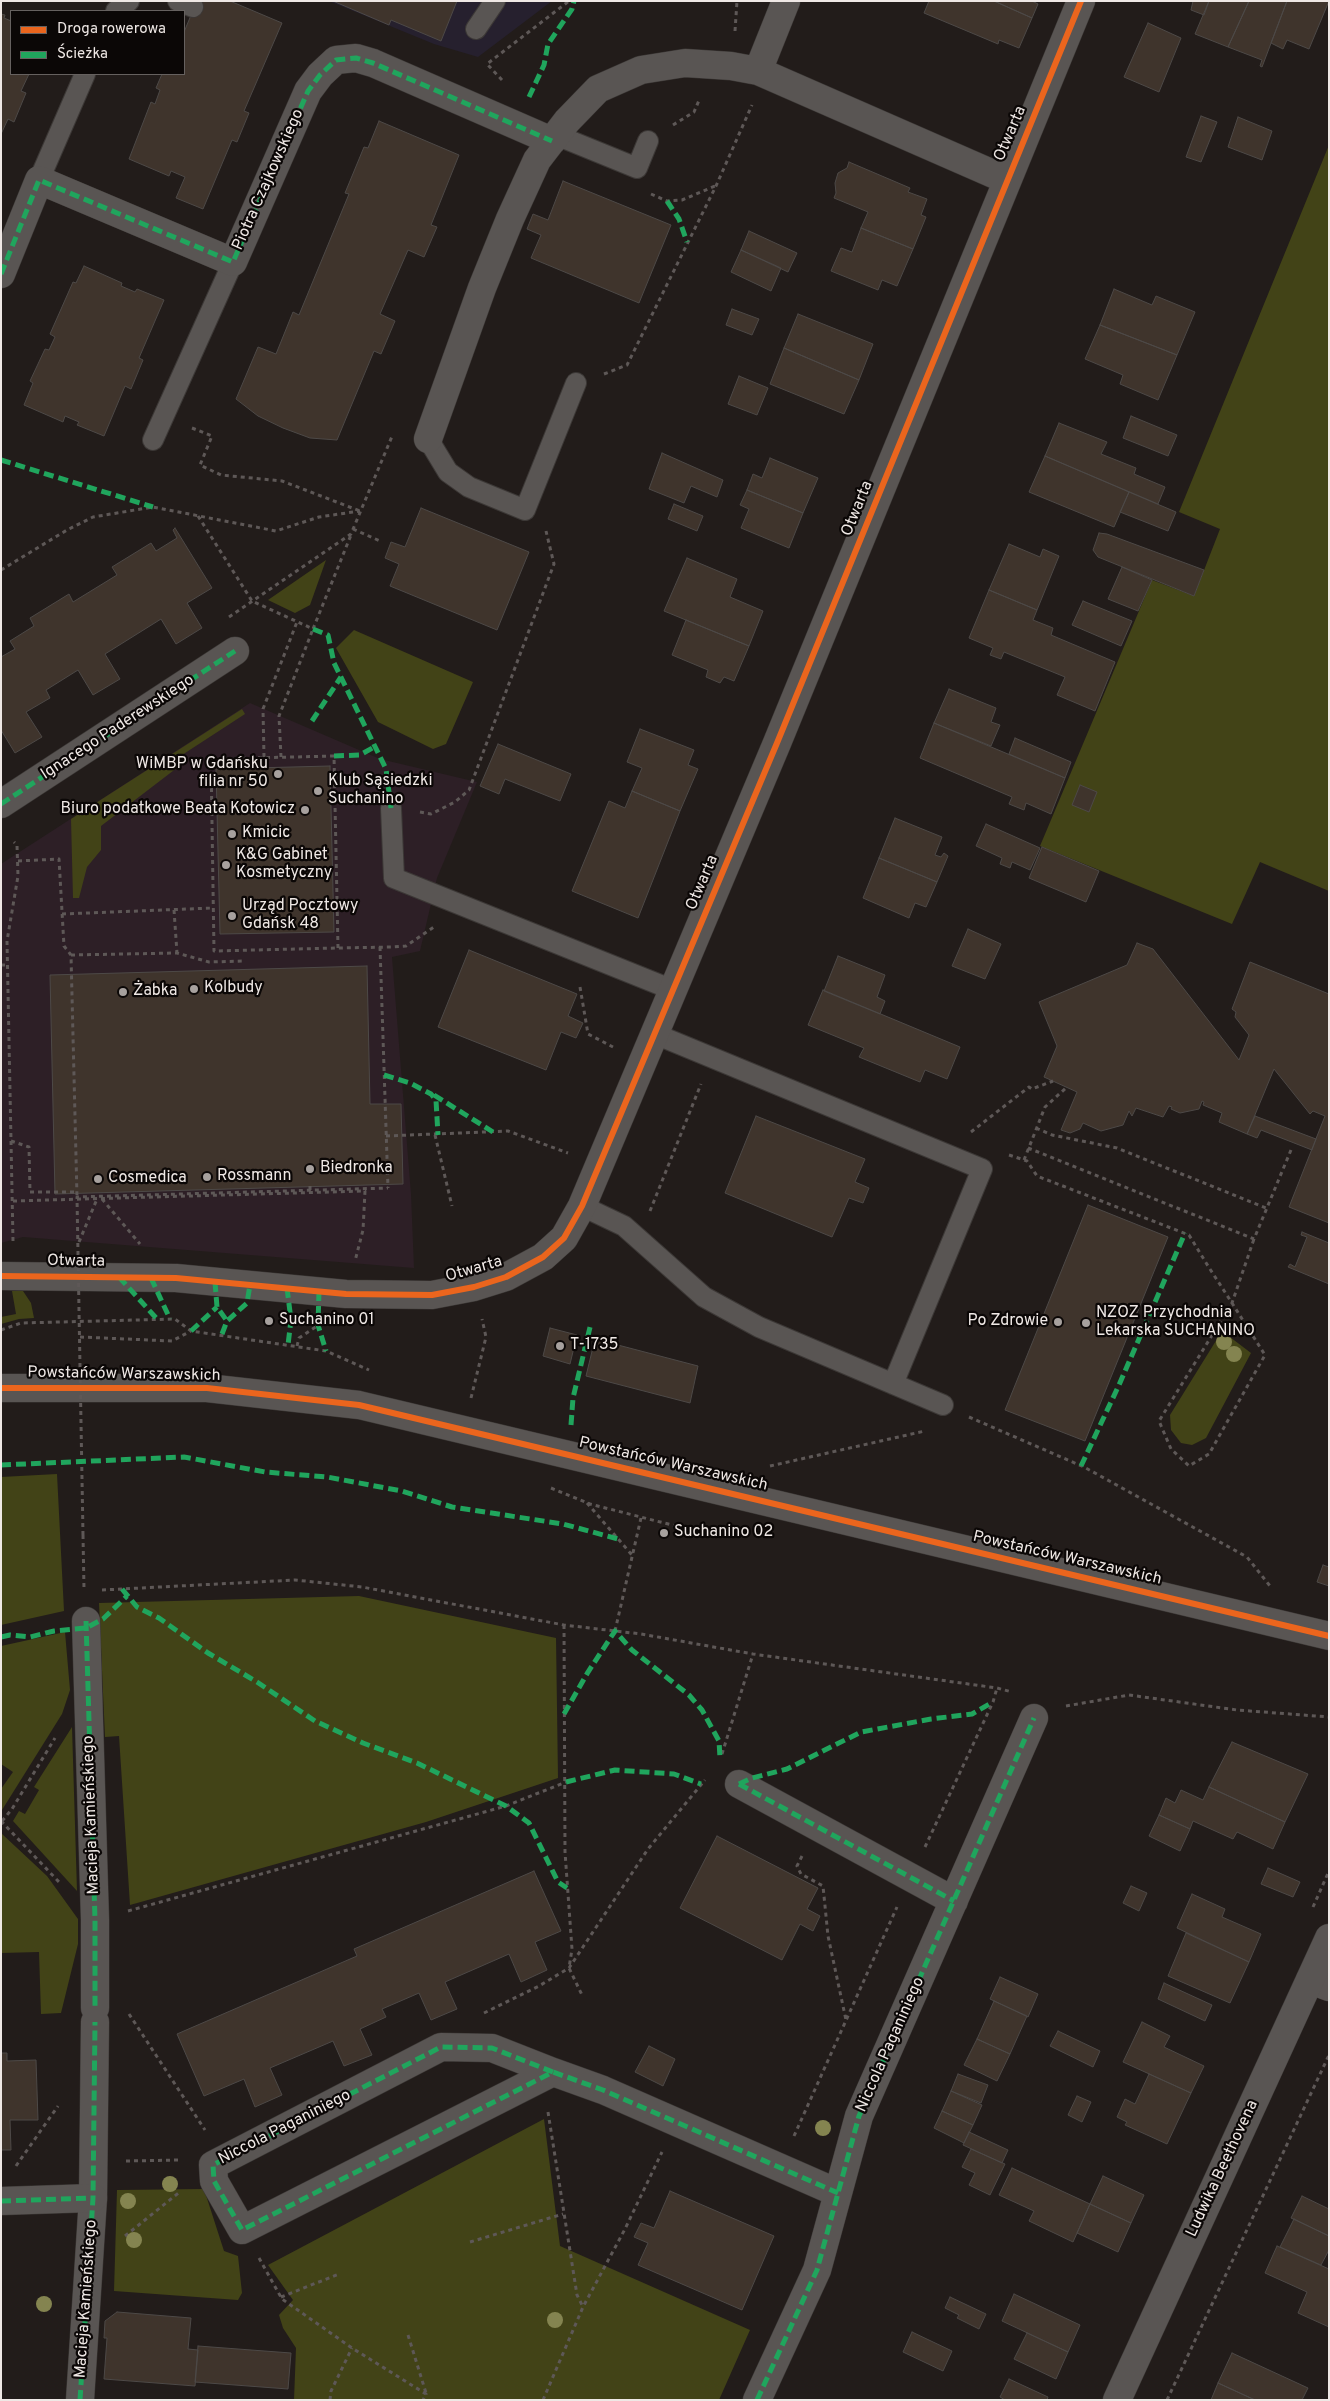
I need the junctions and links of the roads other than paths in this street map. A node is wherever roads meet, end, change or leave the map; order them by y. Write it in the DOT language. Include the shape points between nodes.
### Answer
graph roads {
  1 [pos="129,1"];
  2 [pos="495,1"];
  3 [pos="786,1"];
  4 [pos="1081,1"];
  5 [pos="117,10"];
  6 [pos="476,29"];
  7 [pos="762,73"];
  8 [pos="85,75"];
  9 [pos="554,138"];
  10 [pos="648,141"];
  11 [pos="39,180"];
  12 [pos="1007,180"];
  13 [pos="232,262"];
  14 [pos="1,274"];
  15 [pos="576,384"];
  16 [pos="428,439"];
  17 [pos="153,440"];
  18 [pos="235,651"];
  19 [pos="1,804"];
  20 [pos="391,808"];
  21 [pos="673,990"];
  22 [pos="655,1034"];
  23 [pos="582,1206"];
  24 [pos="1,1276"];
  25 [pos="893,1384"];
  26 [pos="1,1388"];
  27 [pos="943,1405"];
  28 [pos="86,1621"];
  29 [pos="1329,1636"];
  30 [pos="1034,1718"];
  31 [pos="739,1784"];
  32 [pos="954,1901"];
  33 [pos="1329,1938"];
  34 [pos="1319,1983"];
  35 [pos="553,2072"];
  36 [pos="838,2193"];
  37 [pos="93,2198"];
  38 [pos="1,2201"];
  39 [pos="80,2400"];
  40 [pos="757,2400"];
  41 [pos="1117,2400"];
  1 -- 5 [label="lane"];
  2 -- 6 [label="lane"];
  3 -- 7 [label="street"];
  4 -- 12 [label="street, Otwarta"];
  7 -- 9 [label="street" via="731,66 685,62 640,70 598,89"];
  7 -- 12 [label="street, Otwarta"];
  8 -- 11 [label="lane"];
  9 -- 10 [label="lane" via="637,168"];
  9 -- 13 [label="street, Piotra Czajkowskiego" via="372,63 356,58 336,60 308,91"];
  9 -- 16 [label="street" via="537,160 510,219"];
  11 -- 13 [label="street, Piotra Czajkowskiego"];
  11 -- 14 [label="street"];
  12 -- 21 [label="street, Otwarta"];
  13 -- 17 [label="lane"];
  15 -- 16 [label="lane" via="524,510 469,487 448,472"];
  18 -- 19 [label="street, Ignacego Paderewskiego"];
  20 -- 21 [label="lane" via="394,878"];
  21 -- 22 [label="street, Otwarta"];
  22 -- 23 [label="street, Otwarta"];
  22 -- 25 [label="lane" via="982,1169"];
  23 -- 24 [label="street, Otwarta" via="564,1238 543,1257 506,1277 432,1295 346,1294 176,1278"];
  23 -- 25 [label="lane" via="624,1226 704,1297 759,1327"];
  25 -- 27 [label="lane"];
  26 -- 29 [label="street, Powstańców Warszawskich" via="207,1388 359,1405"];
  28 -- 37 [label="street, Macieja Kamieńskiego" via="96,1975"];
  30 -- 32 [label="street, Niccola Paganiniego"];
  31 -- 32 [label="street"];
  32 -- 36 [label="street, Niccola Paganiniego" via="859,2116"];
  33 -- 34 [label="street, Ludwika Beethovena"];
  34 -- 41 [label="street, Ludwika Beethovena"];
  35 -- 35 [label="street, Niccola Paganiniego" via="242,2230 214,2181 213,2165 441,2047 492,2048"];
  35 -- 36 [label="street, Niccola Paganiniego" via="603,2090"];
  36 -- 40 [label="street, Niccola Paganiniego" via="818,2270"];
  37 -- 38 [label="street, Macieja Kamieńskiego"];
  37 -- 39 [label="street, Macieja Kamieńskiego"];
}
